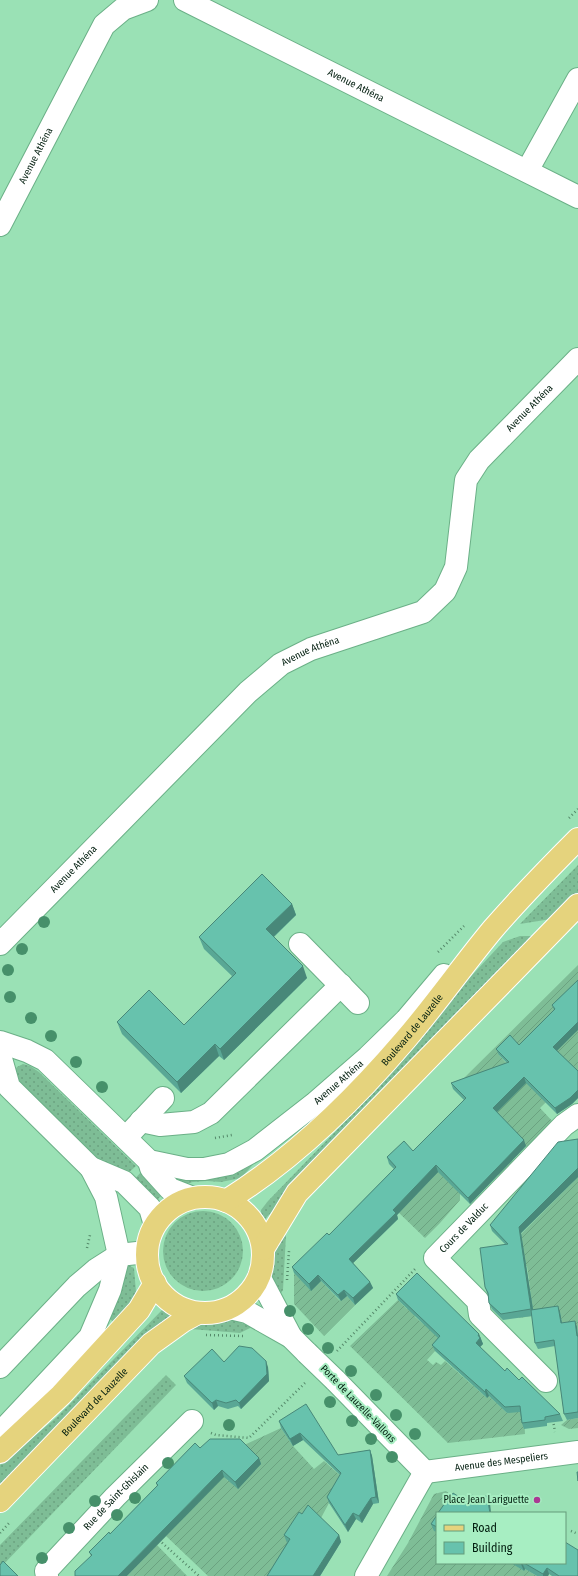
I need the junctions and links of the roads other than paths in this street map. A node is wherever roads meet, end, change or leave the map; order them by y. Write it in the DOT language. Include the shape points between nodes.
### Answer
graph roads {
  1 [pos="147,0"];
  2 [pos="185,0"];
  3 [pos="578,79"];
  4 [pos="527,170"];
  5 [pos="578,197"];
  6 [pos="0,225"];
  7 [pos="578,359"];
  8 [pos="578,839"];
  9 [pos="578,905"];
  10 [pos="492,930"];
  11 [pos="0,944"];
  12 [pos="300,944"];
  13 [pos="341,985"];
  14 [pos="358,1003"];
  15 [pos="0,1042"];
  16 [pos="0,1055"];
  17 [pos="163,1098"];
  18 [pos="578,1115"];
  19 [pos="141,1121"];
  20 [pos="124,1137"];
  21 [pos="150,1161"];
  22 [pos="91,1168"];
  23 [pos="193,1198"];
  24 [pos="226,1201"];
  25 [pos="154,1225"];
  26 [pos="263,1249"];
  27 [pos="146,1252"];
  28 [pos="119,1255"];
  29 [pos="259,1276"];
  30 [pos="155,1283"];
  31 [pos="230,1308"];
  32 [pos="198,1313"];
  33 [pos="269,1314"];
  34 [pos="0,1367"];
  35 [pos="546,1381"];
  36 [pos="192,1421"];
  37 [pos="0,1433"];
  38 [pos="0,1452"];
  39 [pos="574,1452"];
  40 [pos="425,1472"];
  41 [pos="0,1501"];
  42 [pos="46,1576"];
  43 [pos="366,1576"];
  1 -- 6 [label="street, Avenue Athéna" via="123,9 104,25"];
  2 -- 4 [label="street, Avenue Athéna"];
  3 -- 4 [label="street"];
  4 -- 5 [label="street, Avenue Athéna"];
  7 -- 11 [label="street, Avenue Athéna" via="479,460 466,480 456,567 445,591 423,612 311,649 281,664 248,692"];
  8 -- 10 [label="main road, Boulevard de Lauzelle"];
  9 -- 26 [label="main road" via="297,1193"];
  10 -- 21 [label="street, Avenue Athéna" via="464,950 406,1020 368,1057 255,1150 229,1164 204,1169 187,1169"];
  10 -- 24 [label="main road, Boulevard de Lauzelle" via="406,1039 348,1104 322,1129 263,1177"];
  12 -- 13 [label="street"];
  13 -- 14 [label="street"];
  13 -- 19 [label="street" via="211,1113 194,1122 160,1125"];
  15 -- 20 [label="street" via="45,1060"];
  16 -- 22 [label="street" via="9,1087"];
  17 -- 19 [label="street"];
  18 -- 35 [label="street, Cours de Valduc" via="564,1125 435,1258 478,1301 480,1315"];
  19 -- 20 [label="street"];
  20 -- 21 [label="street"];
  21 -- 23 [label="street" via="151,1168 170,1189"];
  22 -- 25 [label="street" via="124,1182 150,1208"];
  22 -- 28 [label="street" via="106,1197"];
  23 -- 24 [label="main road" via="210,1197"];
  23 -- 25 [label="main road" via="178,1203"];
  24 -- 26 [label="main road" via="240,1209 251,1220 259,1234"];
  25 -- 27 [label="main road" via="148,1238"];
  26 -- 29 [label="main road"];
  27 -- 28 [label="street"];
  27 -- 30 [label="main road" via="150,1277"];
  28 -- 34 [label="street" via="77,1286"];
  28 -- 37 [label="street" via="110,1290 90,1337"];
  29 -- 31 [label="main road" via="247,1295"];
  29 -- 33 [label="street"];
  30 -- 32 [label="main road" via="174,1305"];
  30 -- 38 [label="main road" via="139,1310 61,1395"];
  31 -- 32 [label="main road" via="214,1313"];
  31 -- 33 [label="street, Porte de Lauzelle-Vallons"];
  32 -- 41 [label="main road, Boulevard de Lauzelle" via="151,1344"];
  33 -- 40 [label="street, Porte de Lauzelle-Vallons, bridge"];
  36 -- 42 [label="street, Rue de Saint-Ghislain" via="115,1497 46,1571"];
  39 -- 40 [label="street, Avenue des Mespeliers"];
  40 -- 43 [label="street"];
}
